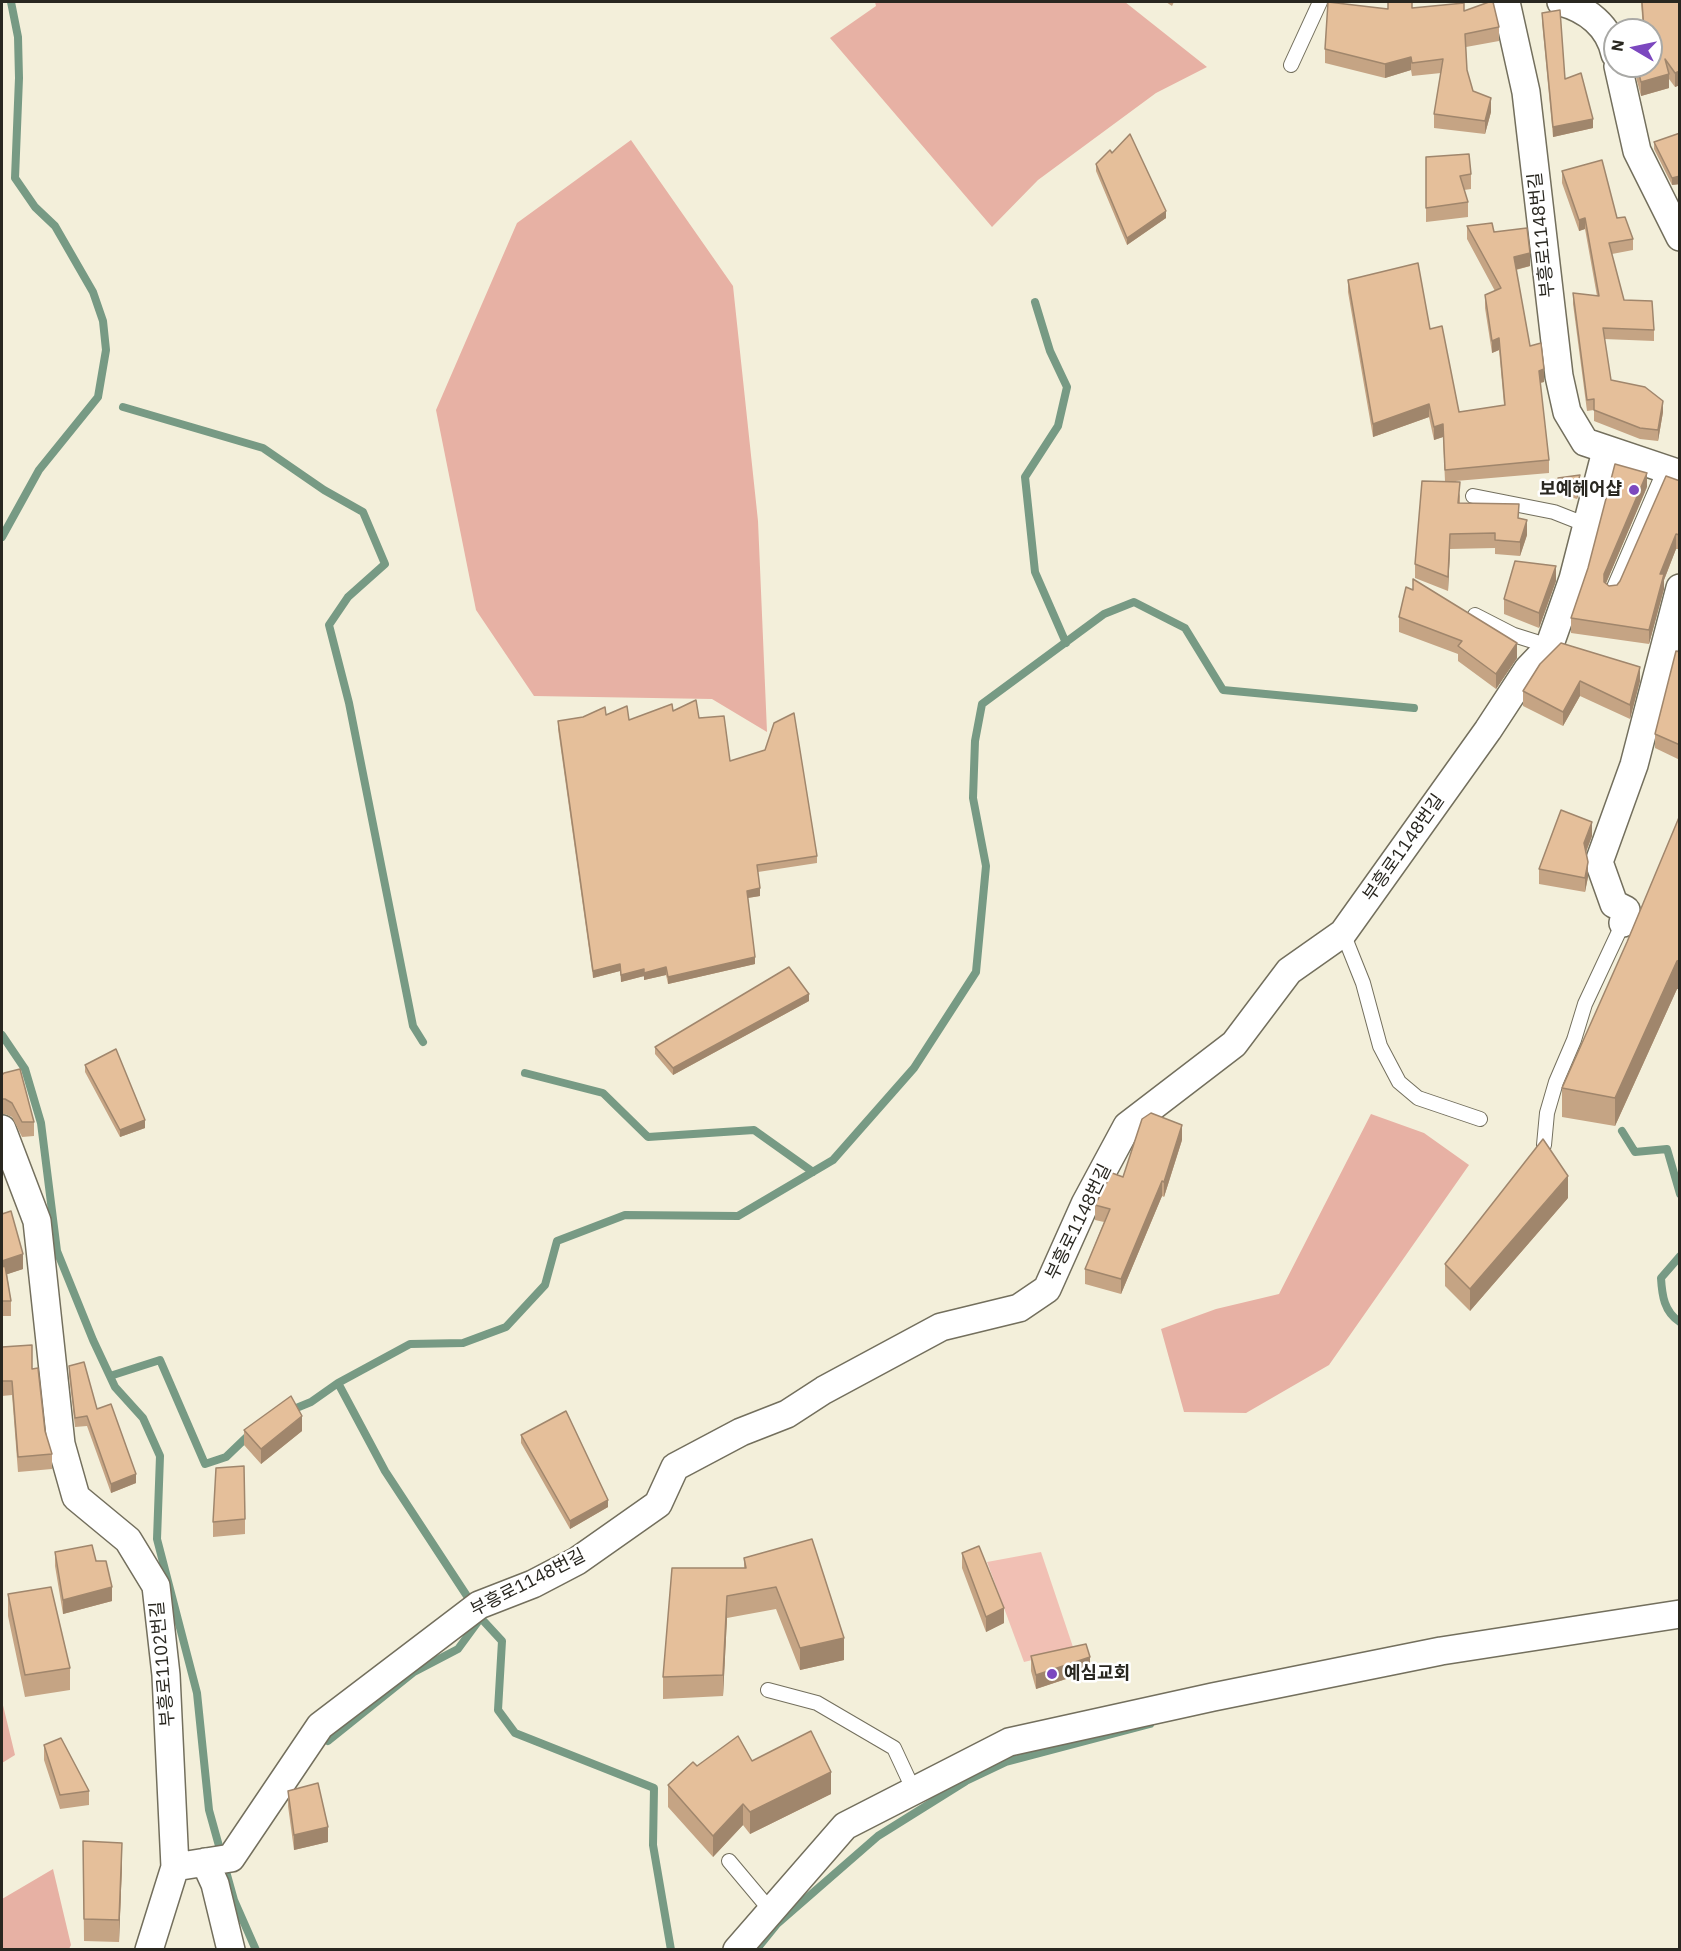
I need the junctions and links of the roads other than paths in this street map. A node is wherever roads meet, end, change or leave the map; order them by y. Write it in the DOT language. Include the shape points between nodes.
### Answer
graph roads {
  1 [pos="1320,2"];
  2 [pos="1506,2"];
  3 [pos="1576,3"];
  4 [pos="1603,28"];
  5 [pos="1291,65"];
  6 [pos="1621,78"];
  7 [pos="1680,237"];
  8 [pos="1606,451"];
  9 [pos="1672,471"];
  10 [pos="1473,496"];
  11 [pos="1587,525"];
  12 [pos="1680,588"];
  13 [pos="1612,592"];
  14 [pos="1475,615"];
  15 [pos="1559,649"];
  16 [pos="1630,917"];
  17 [pos="1343,933"];
  18 [pos="1480,1119"];
  19 [pos="2,1129"];
  20 [pos="1544,1145"];
  21 [pos="1680,1614"];
  22 [pos="768,1690"];
  23 [pos="914,1791"];
  24 [pos="218,1860"];
  25 [pos="729,1862"];
  26 [pos="175,1867"];
  27 [pos="771,1911"];
  28 [pos="149,1950"];
  29 [pos="231,1950"];
  30 [pos="737,1950"];
  1 -- 5 [label="lane"];
  2 -- 8 [label="street, 부흥로1148번길" via="1526,92 1559,376 1568,412 1586,442"];
  3 -- 4 [label="street"];
  6 -- 7 [label="street" via="1636,151"];
  8 -- 9 [label="street, 부흥로1148번길"];
  8 -- 11 [label="street, 부흥로1148번길"];
  9 -- 13 [label="lane"];
  10 -- 11 [label="lane" via="1554,512"];
  11 -- 15 [label="street, 부흥로1148번길"];
  12 -- 16 [label="street" via="1653,670 1635,765 1599,862 1614,904"];
  14 -- 15 [label="lane" via="1514,635"];
  15 -- 17 [label="street, 부흥로1148번길" via="1528,669"];
  16 -- 20 [label="lane" via="1584,1004 1547,1113"];
  17 -- 18 [label="lane" via="1363,983 1380,1046 1399,1082 1418,1098"];
  17 -- 24 [label="street, 부흥로1148번길" via="1289,971 1234,1044 1127,1126 1085,1204 1047,1289 1019,1308 941,1327 787,1414 741,1432 675,1467 658,1504 577,1561 533,1584 478,1605 320,1726"];
  19 -- 26 [label="street, 부흥로1102번길" via="37,1221 61,1444 76,1497 128,1540 156,1586 166,1675"];
  21 -- 23 [label="street" via="1441,1651 1009,1742"];
  22 -- 23 [label="lane" via="816,1704 894,1748"];
  23 -- 27 [label="street" via="845,1826"];
  24 -- 26 [label="street"];
  24 -- 29 [label="street" via="215,1884"];
  25 -- 27 [label="lane"];
  26 -- 28 [label="street, 부흥로1102번길"];
  27 -- 30 [label="street"];
}
